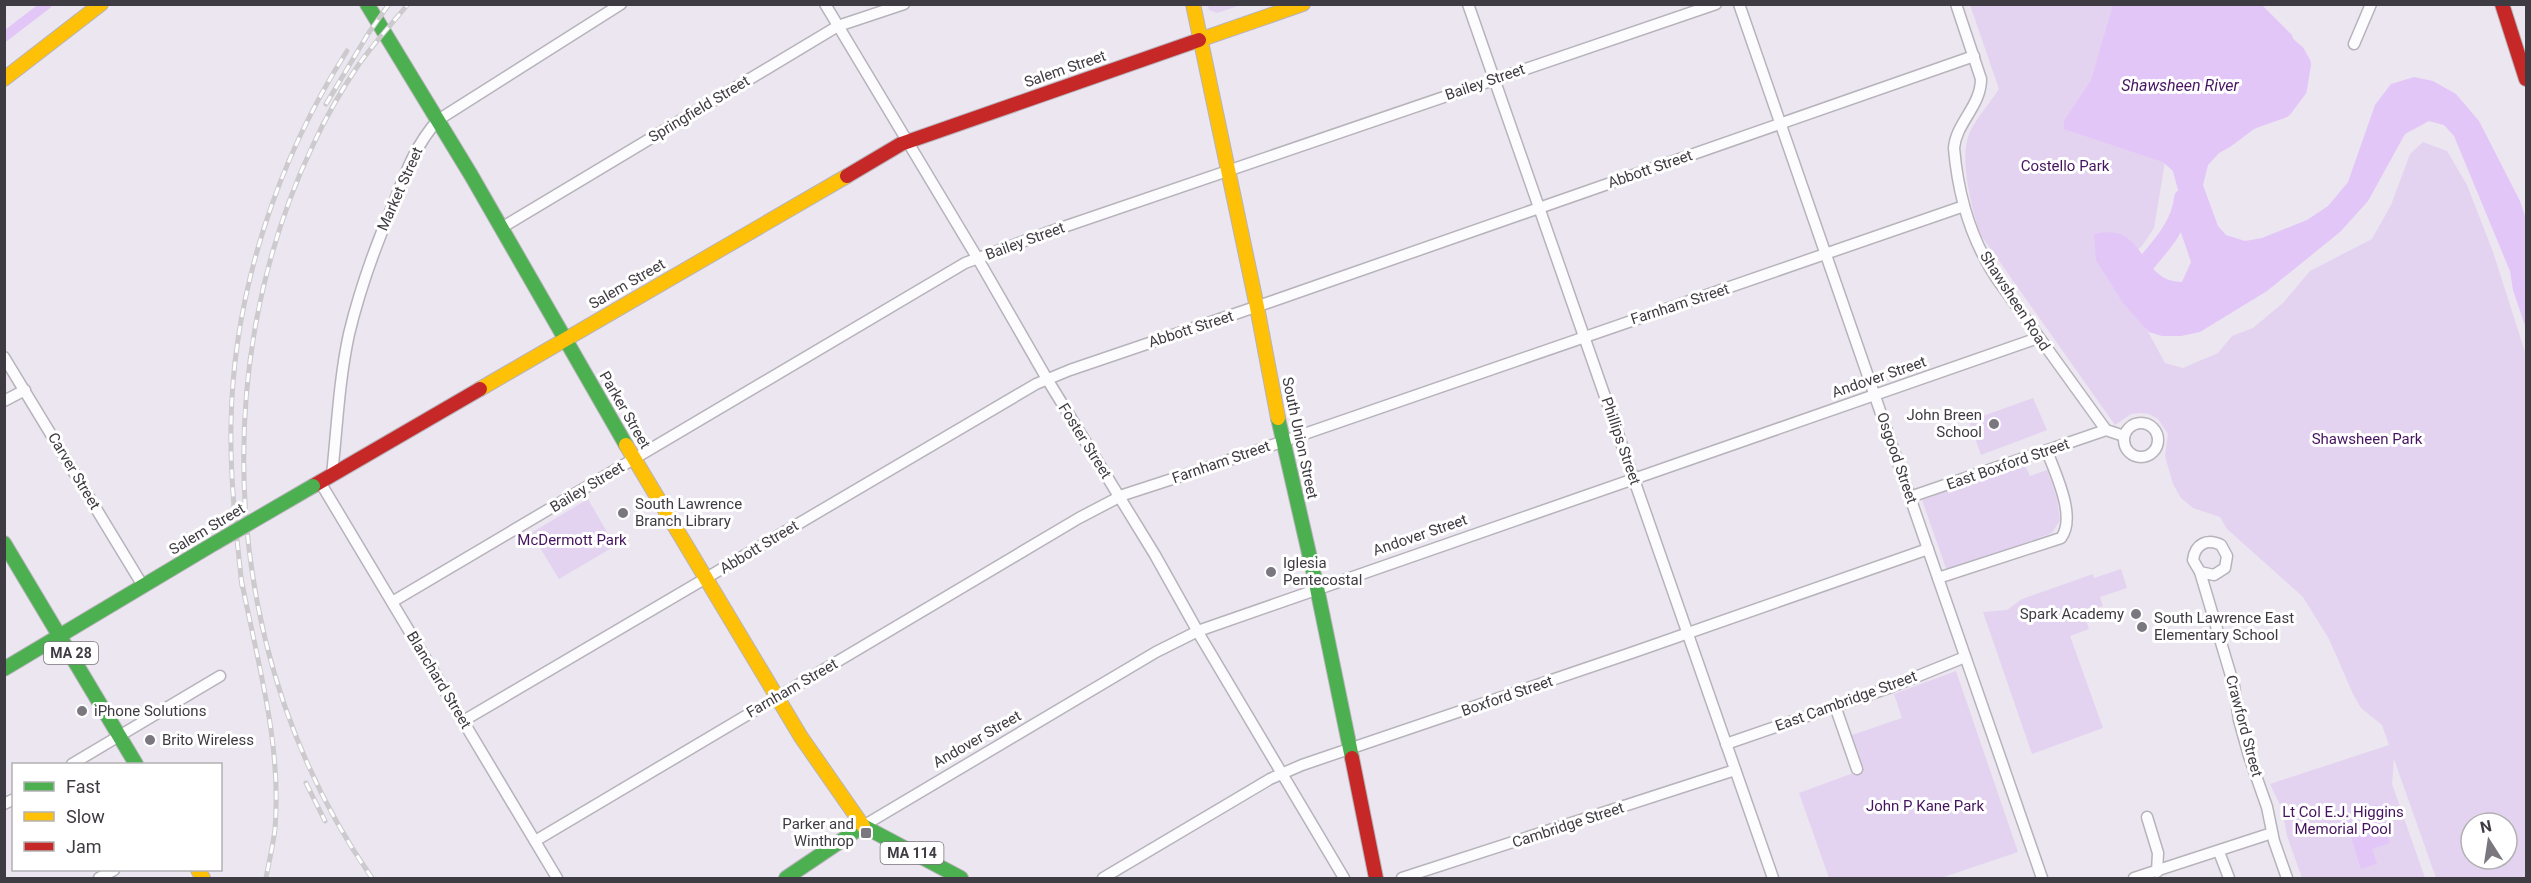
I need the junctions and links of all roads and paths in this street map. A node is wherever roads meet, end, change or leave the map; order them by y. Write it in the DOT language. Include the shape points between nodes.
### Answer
graph roads {
  1 [pos="101,4"];
  2 [pos="367,4"];
  3 [pos="621,4"];
  4 [pos="825,4"];
  5 [pos="904,4"];
  6 [pos="1193,4"];
  7 [pos="1303,4"];
  8 [pos="1468,4"];
  9 [pos="1716,4"];
  10 [pos="1739,4"];
  11 [pos="1956,4"];
  12 [pos="2371,4"];
  13 [pos="2502,4"];
  14 [pos="838,26"];
  15 [pos="1201,39"];
  16 [pos="2354,44"];
  17 [pos="1974,56"];
  18 [pos="4,79"];
  19 [pos="1494,79"];
  20 [pos="2526,79"];
  21 [pos="438,120"];
  22 [pos="1781,125"];
  23 [pos="907,142"];
  24 [pos="1229,170"];
  25 [pos="1964,206"];
  26 [pos="1539,208"];
  27 [pos="501,228"];
  28 [pos="1827,255"];
  29 [pos="978,259"];
  30 [pos="1257,307"];
  31 [pos="1584,337"];
  32 [pos="2038,338"];
  33 [pos="565,339"];
  34 [pos="4,357"];
  35 [pos="1047,379"];
  36 [pos="25,390"];
  37 [pos="1875,396"];
  38 [pos="4,401"];
  39 [pos="2106,430"];
  40 [pos="2124,436"];
  41 [pos="1282,441"];
  42 [pos="2047,451"];
  43 [pos="634,459"];
  44 [pos="1634,480"];
  45 [pos="322,481"];
  46 [pos="1119,497"];
  47 [pos="1910,497"];
  48 [pos="4,543"];
  49 [pos="1928,549"];
  50 [pos="2200,572"];
  51 [pos="1938,578"];
  52 [pos="706,579"];
  53 [pos="143,586"];
  54 [pos="1317,588"];
  55 [pos="392,602"];
  56 [pos="1198,631"];
  57 [pos="1688,633"];
  58 [pos="61,635"];
  59 [pos="1965,657"];
  60 [pos="4,669"];
  61 [pos="220,676"];
  62 [pos="777,697"];
  63 [pos="1835,706"];
  64 [pos="463,721"];
  65 [pos="120,737"];
  66 [pos="1726,744"];
  67 [pos="1352,750"];
  68 [pos="75,763"];
  69 [pos="135,763"];
  70 [pos="1857,769"];
  71 [pos="1735,770"];
  72 [pos="1283,773"];
  73 [pos="2147,817"];
  74 [pos="862,826"];
  75 [pos="2272,833"];
  76 [pos="535,841"];
  77 [pos="2219,852"];
  78 [pos="112,871"];
  79 [pos="2157,872"];
  80 [pos="99,879"];
  81 [pos="557,879"];
  82 [pos="786,879"];
  83 [pos="962,879"];
  84 [pos="1103,879"];
  85 [pos="1344,879"];
  86 [pos="1376,879"];
  87 [pos="1402,879"];
  88 [pos="1773,879"];
  89 [pos="2042,879"];
  90 [pos="2134,879"];
  91 [pos="2229,879"];
  92 [pos="2287,879"];
  1 -- 18 [label="main road"];
  2 -- 21 [label="main road, Parker Street / MA 114"];
  3 -- 21 [label="street, Market Street"];
  4 -- 14 [label="street, Foster Street"];
  5 -- 14 [label="street, Springfield Street"];
  6 -- 15 [label="main road, South Union Street"];
  7 -- 15 [label="main road, Salem Street"];
  8 -- 19 [label="street, Phillips Street"];
  9 -- 19 [label="street, Bailey Street"];
  10 -- 22 [label="street, Osgood Street"];
  11 -- 17 [label="street, Shawsheen Road"];
  12 -- 16 [label="street"];
  13 -- 20 [label="main road"];
  14 -- 23 [label="street, Foster Street"];
  14 -- 27 [label="street, Springfield Street"];
  15 -- 23 [label="main road, Salem Street"];
  15 -- 24 [label="main road, South Union Street"];
  17 -- 22 [label="street, Abbott Street"];
  17 -- 25 [label="street, Shawsheen Road" via="1981,89 1954,148"];
  19 -- 24 [label="street, Bailey Street"];
  19 -- 26 [label="street, Phillips Street"];
  21 -- 27 [label="main road, Parker Street / MA 114"];
  21 -- 45 [label="street, Market Street" via="425,134 410,162 371,257 349,335"];
  22 -- 26 [label="street, Abbott Street"];
  22 -- 28 [label="street, Osgood Street"];
  23 -- 29 [label="street, Foster Street"];
  23 -- 33 [label="main road, Salem Street"];
  24 -- 29 [label="street, Bailey Street"];
  24 -- 30 [label="main road, South Union Street"];
  25 -- 28 [label="street, Farnham Street"];
  25 -- 32 [label="street, Shawsheen Road" via="1986,263"];
  26 -- 30 [label="street, Abbott Street"];
  26 -- 31 [label="street, Phillips Street"];
  27 -- 33 [label="main road, Parker Street / MA 114"];
  28 -- 31 [label="street, Farnham Street"];
  28 -- 37 [label="street, Osgood Street"];
  29 -- 35 [label="street, Foster Street"];
  29 -- 43 [label="street, Bailey Street" via="965,263"];
  30 -- 35 [label="street, Abbott Street"];
  30 -- 41 [label="main road, South Union Street"];
  31 -- 41 [label="street, Farnham Street"];
  31 -- 44 [label="street, Phillips Street"];
  32 -- 37 [label="street, Andover Street"];
  32 -- 39 [label="street, Shawsheen Road"];
  33 -- 43 [label="main road, Parker Street / MA 114"];
  33 -- 45 [label="main road, Salem Street"];
  34 -- 36 [label="street, Carver Street"];
  35 -- 46 [label="street, Foster Street"];
  35 -- 52 [label="street, Abbott Street"];
  36 -- 38 [label="street"];
  36 -- 53 [label="street, Carver Street"];
  37 -- 44 [label="street, Andover Street"];
  37 -- 47 [label="street, Osgood Street"];
  39 -- 40 [label="street"];
  39 -- 42 [label="street, East Boxford Street"];
  41 -- 46 [label="street, Farnham Street"];
  41 -- 54 [label="main road, South Union Street"];
  42 -- 47 [label="street, East Boxford Street"];
  42 -- 51 [label="street" via="2067,508 2068,525 2061,538"];
  43 -- 52 [label="main road, Parker Street / MA 114"];
  43 -- 55 [label="street, Bailey Street"];
  44 -- 54 [label="street, Andover Street"];
  44 -- 57 [label="street, Phillips Street"];
  45 -- 53 [label="main road, Salem Street, bridge"];
  45 -- 55 [label="street, Blanchard Street"];
  46 -- 56 [label="street, Foster Street"];
  46 -- 62 [label="street, Farnham Street"];
  47 -- 49 [label="street, Osgood Street"];
  48 -- 58 [label="main road, MA 28"];
  49 -- 51 [label="street, Osgood Street"];
  49 -- 57 [label="street, Boxford Street"];
  50 -- 75 [label="street, Crawford Street"];
  51 -- 59 [label="street, Osgood Street"];
  52 -- 62 [label="main road, Parker Street / MA 114"];
  52 -- 64 [label="street, Abbott Street"];
  53 -- 58 [label="main road, Salem Street"];
  54 -- 56 [label="street, Andover Street"];
  54 -- 67 [label="main road, South Union Street"];
  55 -- 64 [label="street, Blanchard Street"];
  56 -- 72 [label="street, Foster Street"];
  56 -- 74 [label="street, Andover Street"];
  57 -- 66 [label="street, Phillips Street"];
  57 -- 67 [label="street, Boxford Street"];
  58 -- 60 [label="main road, Salem Street"];
  58 -- 65 [label="main road, MA 28"];
  59 -- 63 [label="street, East Cambridge Street"];
  59 -- 89 [label="street, Osgood Street"];
  61 -- 65 [label="street"];
  62 -- 74 [label="main road, Parker Street / MA 114"];
  62 -- 76 [label="street, Farnham Street"];
  63 -- 66 [label="street, East Cambridge Street"];
  63 -- 70 [label="street"];
  64 -- 76 [label="street, Blanchard Street"];
  65 -- 68 [label="street"];
  65 -- 69 [label="main road, MA 28"];
  66 -- 71 [label="street, Phillips Street"];
  67 -- 72 [label="street, Boxford Street"];
  67 -- 86 [label="main road, South Union Street"];
  71 -- 87 [label="street, Cambridge Street"];
  71 -- 88 [label="street, Phillips Street"];
  72 -- 84 [label="street, Boxford Street"];
  72 -- 85 [label="street, Foster Street"];
  73 -- 79 [label="street" via="2158,853"];
  74 -- 82 [label="main road, Andover Street"];
  74 -- 83 [label="main road, MA 114"];
  75 -- 77 [label="street"];
  75 -- 92 [label="street, Crawford Street"];
  76 -- 81 [label="street, Blanchard Street"];
  77 -- 79 [label="street"];
  77 -- 91 [label="street"];
  78 -- 80 [label="street"];
  79 -- 90 [label="street"];
}
